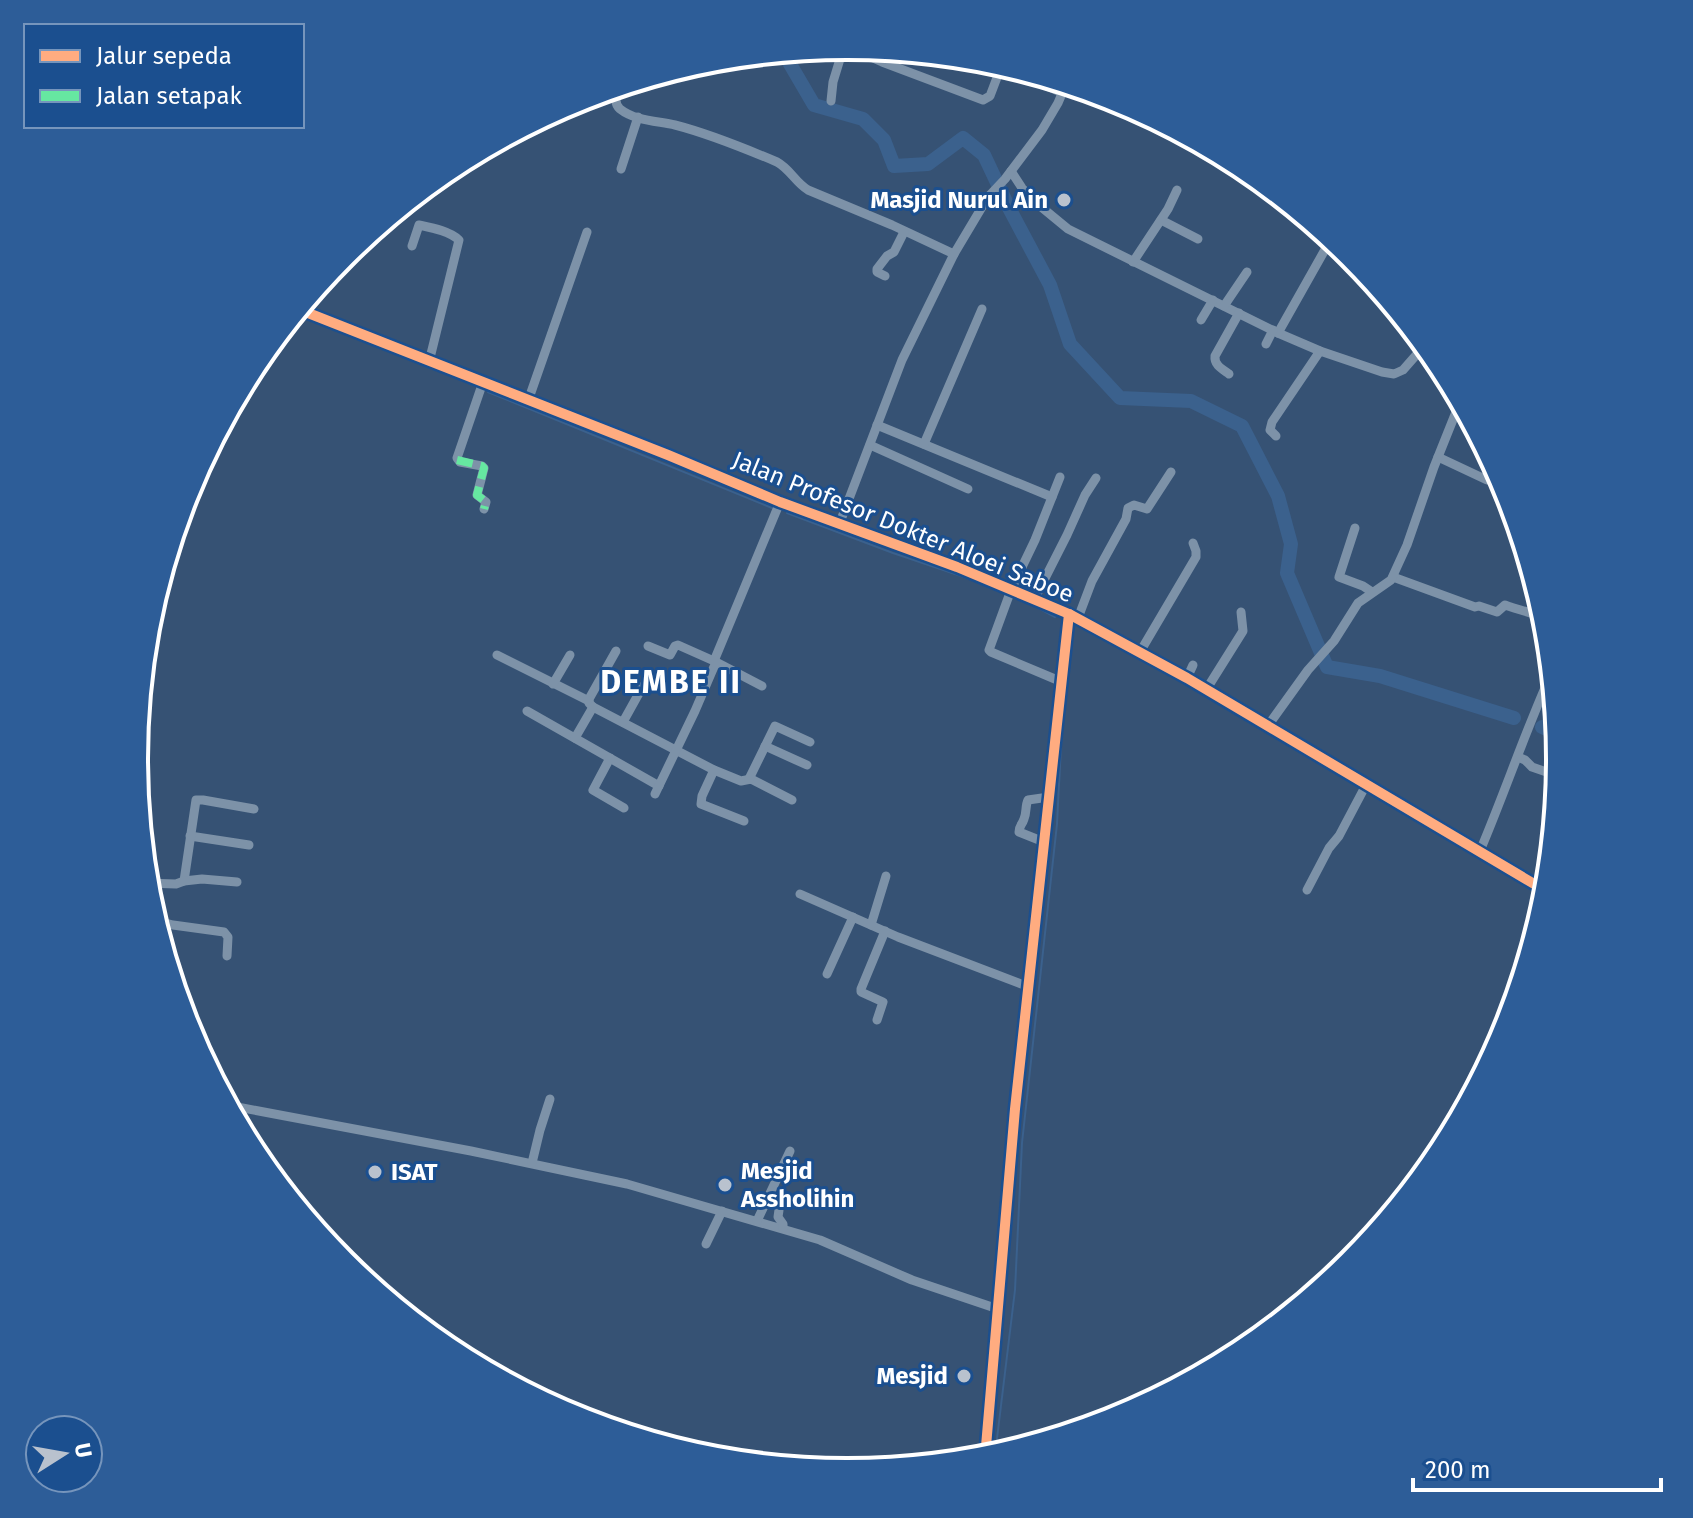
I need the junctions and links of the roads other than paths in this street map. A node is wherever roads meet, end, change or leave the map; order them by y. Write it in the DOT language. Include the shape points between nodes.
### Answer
graph roads {
  1 [pos="840,60"];
  2 [pos="879,61"];
  3 [pos="997,77"];
  4 [pos="1061,94"];
  5 [pos="616,99"];
  6 [pos="831,101"];
  7 [pos="638,117"];
  8 [pos="621,169"];
  9 [pos="1008,175"];
  10 [pos="1177,190"];
  11 [pos="1161,220"];
  12 [pos="587,232"];
  13 [pos="904,232"];
  14 [pos="1198,239"];
  15 [pos="412,246"];
  16 [pos="1325,250"];
  17 [pos="954,254"];
  18 [pos="1133,262"];
  19 [pos="1247,272"];
  20 [pos="885,276"];
  21 [pos="1213,300"];
  22 [pos="1224,306"];
  23 [pos="982,309"];
  24 [pos="310,311"];
  25 [pos="1239,313"];
  26 [pos="1201,320"];
  27 [pos="1276,332"];
  28 [pos="1266,344"];
  29 [pos="1320,351"];
  30 [pos="1418,357"];
  31 [pos="429,362"];
  32 [pos="1229,374"];
  33 [pos="483,382"];
  34 [pos="528,401"];
  35 [pos="1455,415"];
  36 [pos="877,425"];
  37 [pos="1276,436"];
  38 [pos="924,444"];
  39 [pos="870,445"];
  40 [pos="1438,457"];
  41 [pos="1171,472"];
  42 [pos="1060,477"];
  43 [pos="1096,478"];
  44 [pos="1487,480"];
  45 [pos="968,489"];
  46 [pos="1052,497"];
  47 [pos="780,502"];
  48 [pos="484,509"];
  49 [pos="839,525"];
  50 [pos="1355,528"];
  51 [pos="1193,543"];
  52 [pos="1393,577"];
  53 [pos="1011,590"];
  54 [pos="1372,592"];
  55 [pos="1034,600"];
  56 [pos="1241,612"];
  57 [pos="1530,612"];
  58 [pos="1074,616"];
  59 [pos="648,646"];
  60 [pos="616,651"];
  61 [pos="1140,652"];
  62 [pos="497,655"];
  63 [pos="570,655"];
  64 [pos="715,662"];
  65 [pos="1062,682"];
  66 [pos="553,684"];
  67 [pos="643,686"];
  68 [pos="762,686"];
  69 [pos="1206,690"];
  70 [pos="1542,694"];
  71 [pos="591,704"];
  72 [pos="527,711"];
  73 [pos="623,722"];
  74 [pos="1267,727"];
  75 [pos="575,738"];
  76 [pos="810,742"];
  77 [pos="765,746"];
  78 [pos="676,752"];
  79 [pos="1518,757"];
  80 [pos="610,758"];
  81 [pos="807,765"];
  82 [pos="714,770"];
  83 [pos="1545,772"];
  84 [pos="749,779"];
  85 [pos="1367,783"];
  86 [pos="1049,797"];
  87 [pos="792,800"];
  88 [pos="624,808"];
  89 [pos="254,809"];
  90 [pos="744,821"];
  91 [pos="190,836"];
  92 [pos="1044,842"];
  93 [pos="249,845"];
  94 [pos="1480,851"];
  95 [pos="886,876"];
  96 [pos="184,881"];
  97 [pos="237,882"];
  98 [pos="159,883"];
  99 [pos="1534,884"];
  100 [pos="1307,890"];
  101 [pos="800,894"];
  102 [pos="853,917"];
  103 [pos="167,924"];
  104 [pos="871,925"];
  105 [pos="885,931"];
  106 [pos="227,956"];
  107 [pos="827,974"];
  108 [pos="1029,987"];
  109 [pos="877,1020"];
  110 [pos="550,1099"];
  111 [pos="241,1108"];
  112 [pos="790,1151"];
  113 [pos="532,1163"];
  114 [pos="779,1210"];
  115 [pos="722,1211"];
  116 [pos="757,1221"];
  117 [pos="783,1228"];
  118 [pos="706,1244"];
  119 [pos="998,1309"];
  120 [pos="986,1444"];
  1 -- 6 [label="street"];
  2 -- 3 [label="street" via="983,100"];
  4 -- 9 [label="street"];
  5 -- 7 [label="street" via="618,107"];
  7 -- 8 [label="street"];
  7 -- 13 [label="street" via="777,162 808,190"];
  9 -- 17 [label="street" via="988,197"];
  9 -- 18 [label="street" via="1053,219"];
  10 -- 11 [label="street"];
  11 -- 14 [label="street"];
  11 -- 18 [label="street"];
  12 -- 34 [label="street"];
  13 -- 17 [label="street"];
  13 -- 20 [label="street" via="877,269"];
  15 -- 31 [label="street" via="419,225 459,240"];
  16 -- 27 [label="street"];
  17 -- 36 [label="street"];
  18 -- 21 [label="street"];
  19 -- 22 [label="street"];
  21 -- 22 [label="street"];
  21 -- 26 [label="street"];
  22 -- 25 [label="street"];
  23 -- 38 [label="street"];
  24 -- 31 [label="street, Jalan Profesor Dokter Aloei Saboe"];
  25 -- 27 [label="street"];
  25 -- 32 [label="street" via="1214,361"];
  27 -- 28 [label="street"];
  27 -- 29 [label="street"];
  29 -- 30 [label="street" via="1394,374"];
  29 -- 37 [label="street" via="1272,422 1270,430"];
  31 -- 33 [label="street, Jalan Profesor Dokter Aloei Saboe"];
  33 -- 34 [label="street, Jalan Profesor Dokter Aloei Saboe"];
  33 -- 48 [label="street" via="457,458 484,468 477,495 486,502"];
  34 -- 47 [label="street, Jalan Profesor Dokter Aloei Saboe"];
  35 -- 40 [label="street"];
  36 -- 38 [label="street"];
  36 -- 39 [label="street"];
  38 -- 46 [label="street"];
  39 -- 45 [label="street"];
  39 -- 49 [label="street"];
  40 -- 44 [label="street"];
  40 -- 52 [label="street"];
  41 -- 58 [label="street" via="1147,509 1128,508"];
  42 -- 46 [label="street"];
  43 -- 55 [label="street"];
  46 -- 53 [label="street"];
  47 -- 49 [label="street, Jalan Profesor Dokter Aloei Saboe"];
  47 -- 64 [label="street"];
  49 -- 53 [label="street, Jalan Profesor Dokter Aloei Saboe"];
  50 -- 54 [label="street" via="1339,577"];
  51 -- 61 [label="street" via="1196,557"];
  52 -- 54 [label="street"];
  52 -- 57 [label="street" via="1494,612 1505,605"];
  53 -- 55 [label="street, Jalan Profesor Dokter Aloei Saboe"];
  53 -- 65 [label="street" via="989,650"];
  54 -- 74 [label="street" via="1358,603"];
  55 -- 58 [label="street, Jalan Profesor Dokter Aloei Saboe"];
  56 -- 69 [label="street" via="1243,631"];
  58 -- 61 [label="street, Jalan Profesor Dokter Aloei Saboe"];
  58 -- 65 [label="street"];
  59 -- 64 [label="street" via="670,655 678,645"];
  60 -- 71 [label="street"];
  61 -- 69 [label="street, Jalan Profesor Dokter Aloei Saboe" via="1190,672"];
  62 -- 66 [label="street"];
  63 -- 66 [label="street"];
  64 -- 68 [label="street"];
  64 -- 78 [label="street"];
  65 -- 86 [label="street"];
  66 -- 71 [label="street"];
  67 -- 73 [label="street"];
  69 -- 74 [label="street, Jalan Profesor Dokter Aloei Saboe"];
  70 -- 79 [label="street"];
  71 -- 73 [label="street"];
  71 -- 75 [label="street"];
  72 -- 75 [label="street"];
  73 -- 78 [label="street"];
  74 -- 85 [label="street, Jalan Profesor Dokter Aloei Saboe"];
  75 -- 80 [label="street"];
  76 -- 77 [label="street" via="777,726"];
  77 -- 81 [label="street"];
  77 -- 84 [label="street"];
  78 -- 80 [label="street" via="657,790"];
  78 -- 82 [label="street"];
  79 -- 83 [label="street"];
  79 -- 94 [label="street"];
  80 -- 88 [label="street" via="593,790"];
  82 -- 84 [label="street"];
  82 -- 90 [label="street" via="701,804"];
  84 -- 87 [label="street"];
  85 -- 94 [label="street, Jalan Profesor Dokter Aloei Saboe"];
  85 -- 100 [label="street"];
  86 -- 92 [label="street"];
  86 -- 92 [label="street" via="1028,800 1019,826 1019,832"];
  89 -- 91 [label="street" via="197,800"];
  91 -- 93 [label="street"];
  91 -- 96 [label="street"];
  92 -- 108 [label="street"];
  94 -- 99 [label="street, Jalan Profesor Dokter Aloei Saboe"];
  95 -- 104 [label="street"];
  96 -- 97 [label="street"];
  96 -- 98 [label="street"];
  101 -- 102 [label="street"];
  102 -- 104 [label="street"];
  102 -- 107 [label="street"];
  103 -- 106 [label="street" via="224,932"];
  104 -- 105 [label="street"];
  105 -- 108 [label="street"];
  105 -- 109 [label="street" via="861,989 883,1002"];
  108 -- 119 [label="street"];
  110 -- 113 [label="street"];
  111 -- 113 [label="street"];
  112 -- 116 [label="street"];
  113 -- 115 [label="street"];
  114 -- 117 [label="street"];
  115 -- 116 [label="street"];
  115 -- 118 [label="street"];
  116 -- 117 [label="street"];
  117 -- 119 [label="street"];
  119 -- 120 [label="street"];
}
